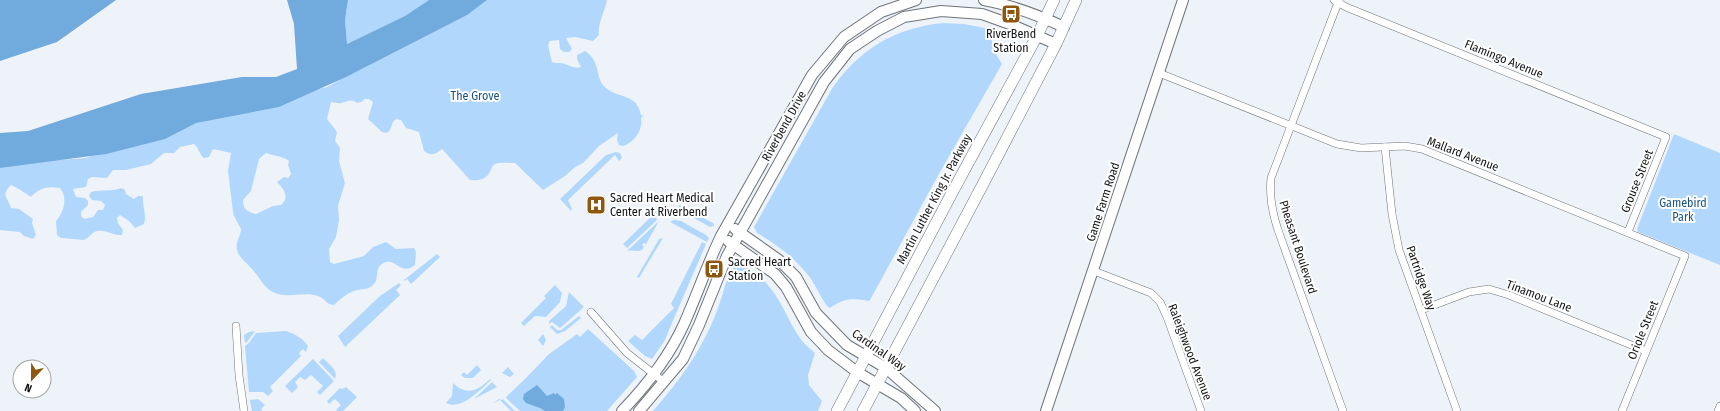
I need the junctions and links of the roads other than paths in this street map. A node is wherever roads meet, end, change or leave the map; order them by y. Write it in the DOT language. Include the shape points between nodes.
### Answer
graph roads {
  1 [pos="916,0"];
  2 [pos="984,0"];
  3 [pos="1054,0"];
  4 [pos="1076,0"];
  5 [pos="1183,0"];
  6 [pos="1337,1"];
  7 [pos="1045,19"];
  8 [pos="1064,27"];
  9 [pos="1037,36"];
  10 [pos="1056,44"];
  11 [pos="1159,73"];
  12 [pos="1290,126"];
  13 [pos="1666,137"];
  14 [pos="1385,147"];
  15 [pos="728,224"];
  16 [pos="740,232"];
  17 [pos="1628,232"];
  18 [pos="721,236"];
  19 [pos="733,244"];
  20 [pos="1685,256"];
  21 [pos="1094,271"];
  22 [pos="1420,310"];
  23 [pos="591,312"];
  24 [pos="236,326"];
  25 [pos="1646,351"];
  26 [pos="866,357"];
  27 [pos="886,368"];
  28 [pos="857,372"];
  29 [pos="654,374"];
  30 [pos="664,382"];
  31 [pos="877,384"];
  32 [pos="1720,406"];
  33 [pos="244,411"];
  34 [pos="622,411"];
  35 [pos="639,411"];
  36 [pos="837,411"];
  37 [pos="863,411"];
  38 [pos="915,411"];
  39 [pos="935,411"];
  40 [pos="1046,411"];
  41 [pos="1201,411"];
  42 [pos="1343,411"];
  43 [pos="1457,411"];
  44 [pos="1622,411"];
  45 [pos="1718,411"];
  1 -- 15 [label="street, Riverbend Drive" via="881,12 844,37 812,75"];
  2 -- 7 [label="street" via="1002,3"];
  3 -- 7 [label="main road, Martin Luther King Jr. Parkway"];
  4 -- 8 [label="main road"];
  5 -- 11 [label="street, Game Farm Road"];
  6 -- 12 [label="street, Pheasant Boulevard"];
  6 -- 13 [label="street, Flamingo Avenue" via="1346,7"];
  7 -- 8 [label="street"];
  7 -- 9 [label="main road, Martin Luther King Jr. Parkway"];
  8 -- 10 [label="main road"];
  9 -- 10 [label="street, Riverbend Drive"];
  9 -- 16 [label="street, Riverbend Drive" via="982,14 941,11 904,17 866,38 850,49 824,82"];
  9 -- 26 [label="main road, Martin Luther King Jr. Parkway"];
  10 -- 27 [label="main road"];
  11 -- 12 [label="street, Mallard Avenue"];
  11 -- 21 [label="street, Game Farm Road"];
  12 -- 14 [label="street, Mallard Avenue" via="1338,144 1361,148"];
  12 -- 42 [label="street, Pheasant Boulevard" via="1271,178 1269,192 1272,212"];
  13 -- 17 [label="street, Grouse Street"];
  14 -- 17 [label="street, Mallard Avenue" via="1405,146 1422,149"];
  14 -- 22 [label="street, Partridge Way" via="1392,214 1399,250"];
  15 -- 16 [label="street, Cardinal Way"];
  15 -- 18 [label="street, Riverbend Drive"];
  16 -- 19 [label="street, Riverbend Drive"];
  16 -- 26 [label="street, Cardinal Way" via="779,260 796,277 816,312 847,344"];
  17 -- 20 [label="street, Mallard Avenue"];
  18 -- 19 [label="street"];
  18 -- 29 [label="street, Riverbend Drive" via="684,324 668,356"];
  19 -- 28 [label="street" via="775,274 786,287 811,332 828,350"];
  19 -- 30 [label="street, Riverbend Drive" via="683,359"];
  20 -- 25 [label="street, Oriole Street"];
  21 -- 40 [label="street, Game Farm Road"];
  21 -- 41 [label="street, Raleighwood Avenue" via="1151,293 1160,302"];
  22 -- 25 [label="street, Tinamou Lane" via="1469,292 1489,289"];
  22 -- 43 [label="street, Partridge Way"];
  23 -- 29 [label="street" via="627,353"];
  24 -- 33 [label="street"];
  25 -- 44 [label="street, Oriole Street"];
  26 -- 27 [label="street, Cardinal Way"];
  26 -- 28 [label="main road, Martin Luther King Jr. Parkway"];
  27 -- 31 [label="main road"];
  27 -- 39 [label="street, Cardinal Way"];
  28 -- 31 [label="street"];
  28 -- 36 [label="main road, Martin Luther King Jr. Parkway"];
  29 -- 30 [label="street"];
  29 -- 34 [label="street, Riverbend Drive"];
  30 -- 35 [label="street, Riverbend Drive"];
  31 -- 37 [label="main road"];
  31 -- 38 [label="street" via="901,398"];
  32 -- 45 [label="street"];
}
